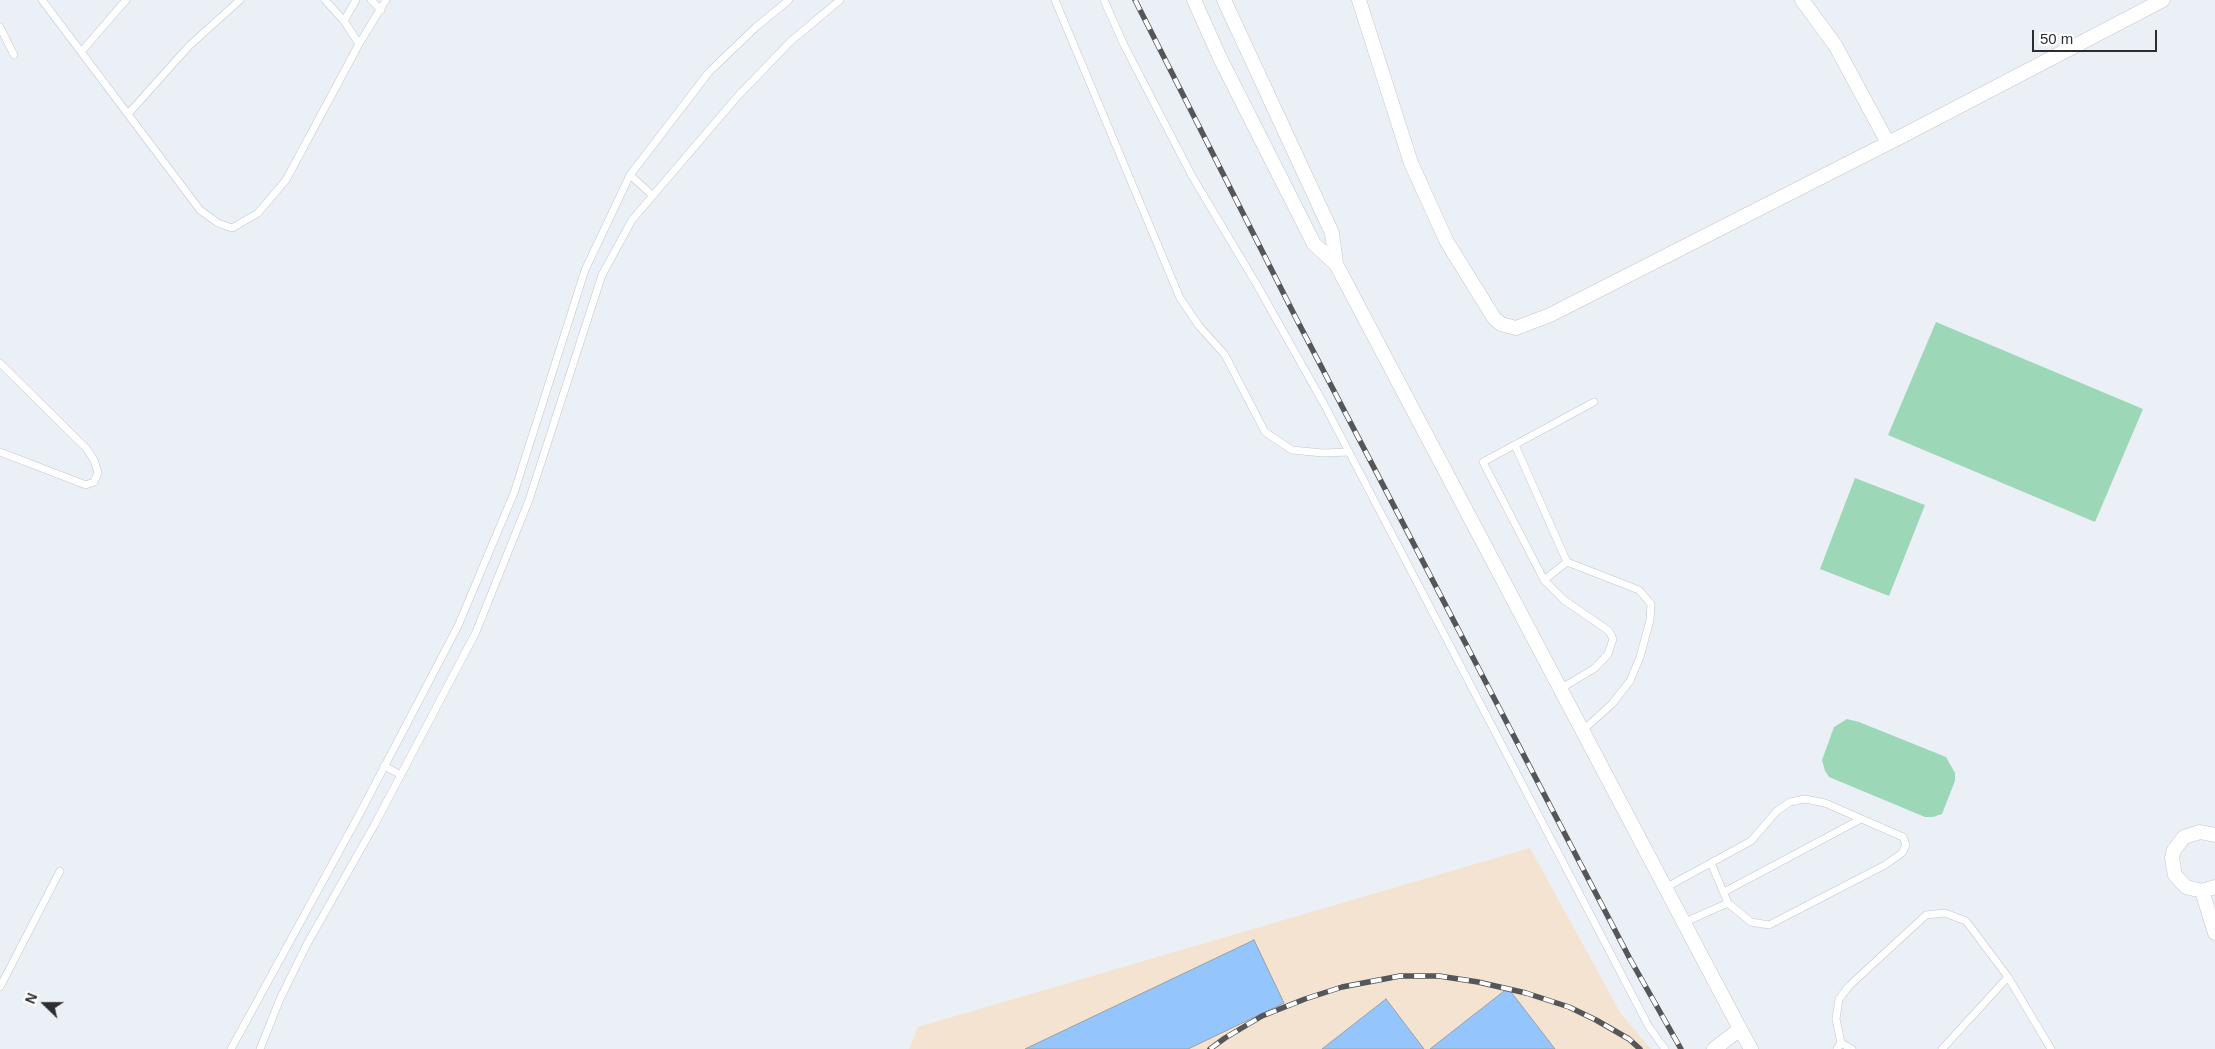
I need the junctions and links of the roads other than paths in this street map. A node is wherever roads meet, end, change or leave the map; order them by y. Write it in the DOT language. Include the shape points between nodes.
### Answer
graph roads {
  1 [pos="42,0"];
  2 [pos="126,0"];
  3 [pos="240,0"];
  4 [pos="325,0"];
  5 [pos="356,0"];
  6 [pos="372,0"];
  7 [pos="386,0"];
  8 [pos="789,0"];
  9 [pos="840,0"];
  10 [pos="1055,0"];
  11 [pos="1104,0"];
  12 [pos="1194,0"];
  13 [pos="1224,0"];
  14 [pos="1359,0"];
  15 [pos="1802,0"];
  16 [pos="2163,0"];
  17 [pos="382,10"];
  18 [pos="344,22"];
  19 [pos="0,27"];
  20 [pos="359,44"];
  21 [pos="82,51"];
  22 [pos="14,55"];
  23 [pos="129,113"];
  24 [pos="1888,143"];
  25 [pos="630,175"];
  26 [pos="652,195"];
  27 [pos="1336,264"];
  28 [pos="0,362"];
  29 [pos="1594,402"];
  30 [pos="1514,445"];
  31 [pos="0,452"];
  32 [pos="1349,452"];
  33 [pos="1567,562"];
  34 [pos="1544,580"];
  35 [pos="1560,689"];
  36 [pos="1582,731"];
  37 [pos="384,766"];
  38 [pos="401,775"];
  39 [pos="1861,819"];
  40 [pos="2215,835"];
  41 [pos="1711,864"];
  42 [pos="60,871"];
  43 [pos="1665,888"];
  44 [pos="2209,889"];
  45 [pos="1724,892"];
  46 [pos="1728,903"];
  47 [pos="1683,923"];
  48 [pos="2215,932"];
  49 [pos="2008,977"];
  50 [pos="0,988"];
  51 [pos="1740,1029"];
  52 [pos="1839,1046"];
  53 [pos="231,1049"];
  54 [pos="260,1049"];
  55 [pos="1666,1049"];
  56 [pos="1714,1049"];
  57 [pos="1751,1049"];
  58 [pos="1852,1049"];
  59 [pos="1942,1049"];
  60 [pos="2051,1049"];
  1 -- 21 [label="lane"];
  2 -- 21 [label="lane"];
  3 -- 23 [label="lane" via="189,46"];
  4 -- 18 [label="lane"];
  5 -- 18 [label="lane"];
  6 -- 17 [label="lane"];
  7 -- 17 [label="lane"];
  8 -- 25 [label="lane" via="709,72"];
  9 -- 26 [label="lane" via="784,48"];
  10 -- 32 [label="lane" via="1180,298 1225,356 1265,432 1292,450"];
  11 -- 32 [label="lane" via="1192,176 1257,285"];
  12 -- 27 [label="street" via="1314,244"];
  13 -- 27 [label="street" via="1332,233"];
  14 -- 24 [label="street" via="1411,163 1447,242 1494,318 1501,324 1516,328 1550,315"];
  15 -- 24 [label="street" via="1834,45"];
  16 -- 24 [label="street"];
  17 -- 20 [label="lane"];
  18 -- 20 [label="lane"];
  19 -- 22 [label="lane"];
  20 -- 23 [label="lane" via="286,180 258,213 232,228 218,223 200,210"];
  21 -- 23 [label="lane"];
  25 -- 26 [label="lane"];
  25 -- 37 [label="lane" via="585,270 514,493 458,626"];
  26 -- 38 [label="lane" via="632,220 602,275 528,500 476,632"];
  27 -- 35 [label="street"];
  28 -- 31 [label="lane" via="86,448 98,472 94,482 86,485"];
  29 -- 30 [label="lane"];
  30 -- 33 [label="lane"];
  30 -- 34 [label="lane" via="1483,462"];
  32 -- 55 [label="lane" via="1649,1027"];
  33 -- 34 [label="lane"];
  33 -- 36 [label="lane" via="1638,590 1651,604 1650,620 1630,681 1612,704"];
  34 -- 35 [label="lane" via="1564,600 1610,631 1613,639 1608,654 1595,668"];
  35 -- 36 [label="street"];
  36 -- 43 [label="street"];
  37 -- 38 [label="lane"];
  37 -- 53 [label="lane"];
  38 -- 54 [label="lane" via="307,944"];
  39 -- 41 [label="lane" via="1825,803 1790,802 1777,811 1751,841"];
  39 -- 45 [label="lane"];
  39 -- 46 [label="lane" via="1903,838 1906,845 1902,853 1769,925 1751,922"];
  40 -- 44 [label="street" via="2200,832 2184,837 2172,858 2172,867 2180,882 2194,890"];
  41 -- 43 [label="lane"];
  41 -- 45 [label="lane"];
  42 -- 50 [label="lane"];
  43 -- 47 [label="street"];
  44 -- 48 [label="street"];
  45 -- 46 [label="lane"];
  46 -- 47 [label="lane"];
  47 -- 51 [label="street"];
  49 -- 52 [label="lane" via="1966,921 1945,913 1926,915 1849,986 1839,1000 1836,1019"];
  49 -- 59 [label="lane"];
  49 -- 60 [label="lane"];
  51 -- 56 [label="street"];
  51 -- 57 [label="street"];
  52 -- 58 [label="lane"];
}
